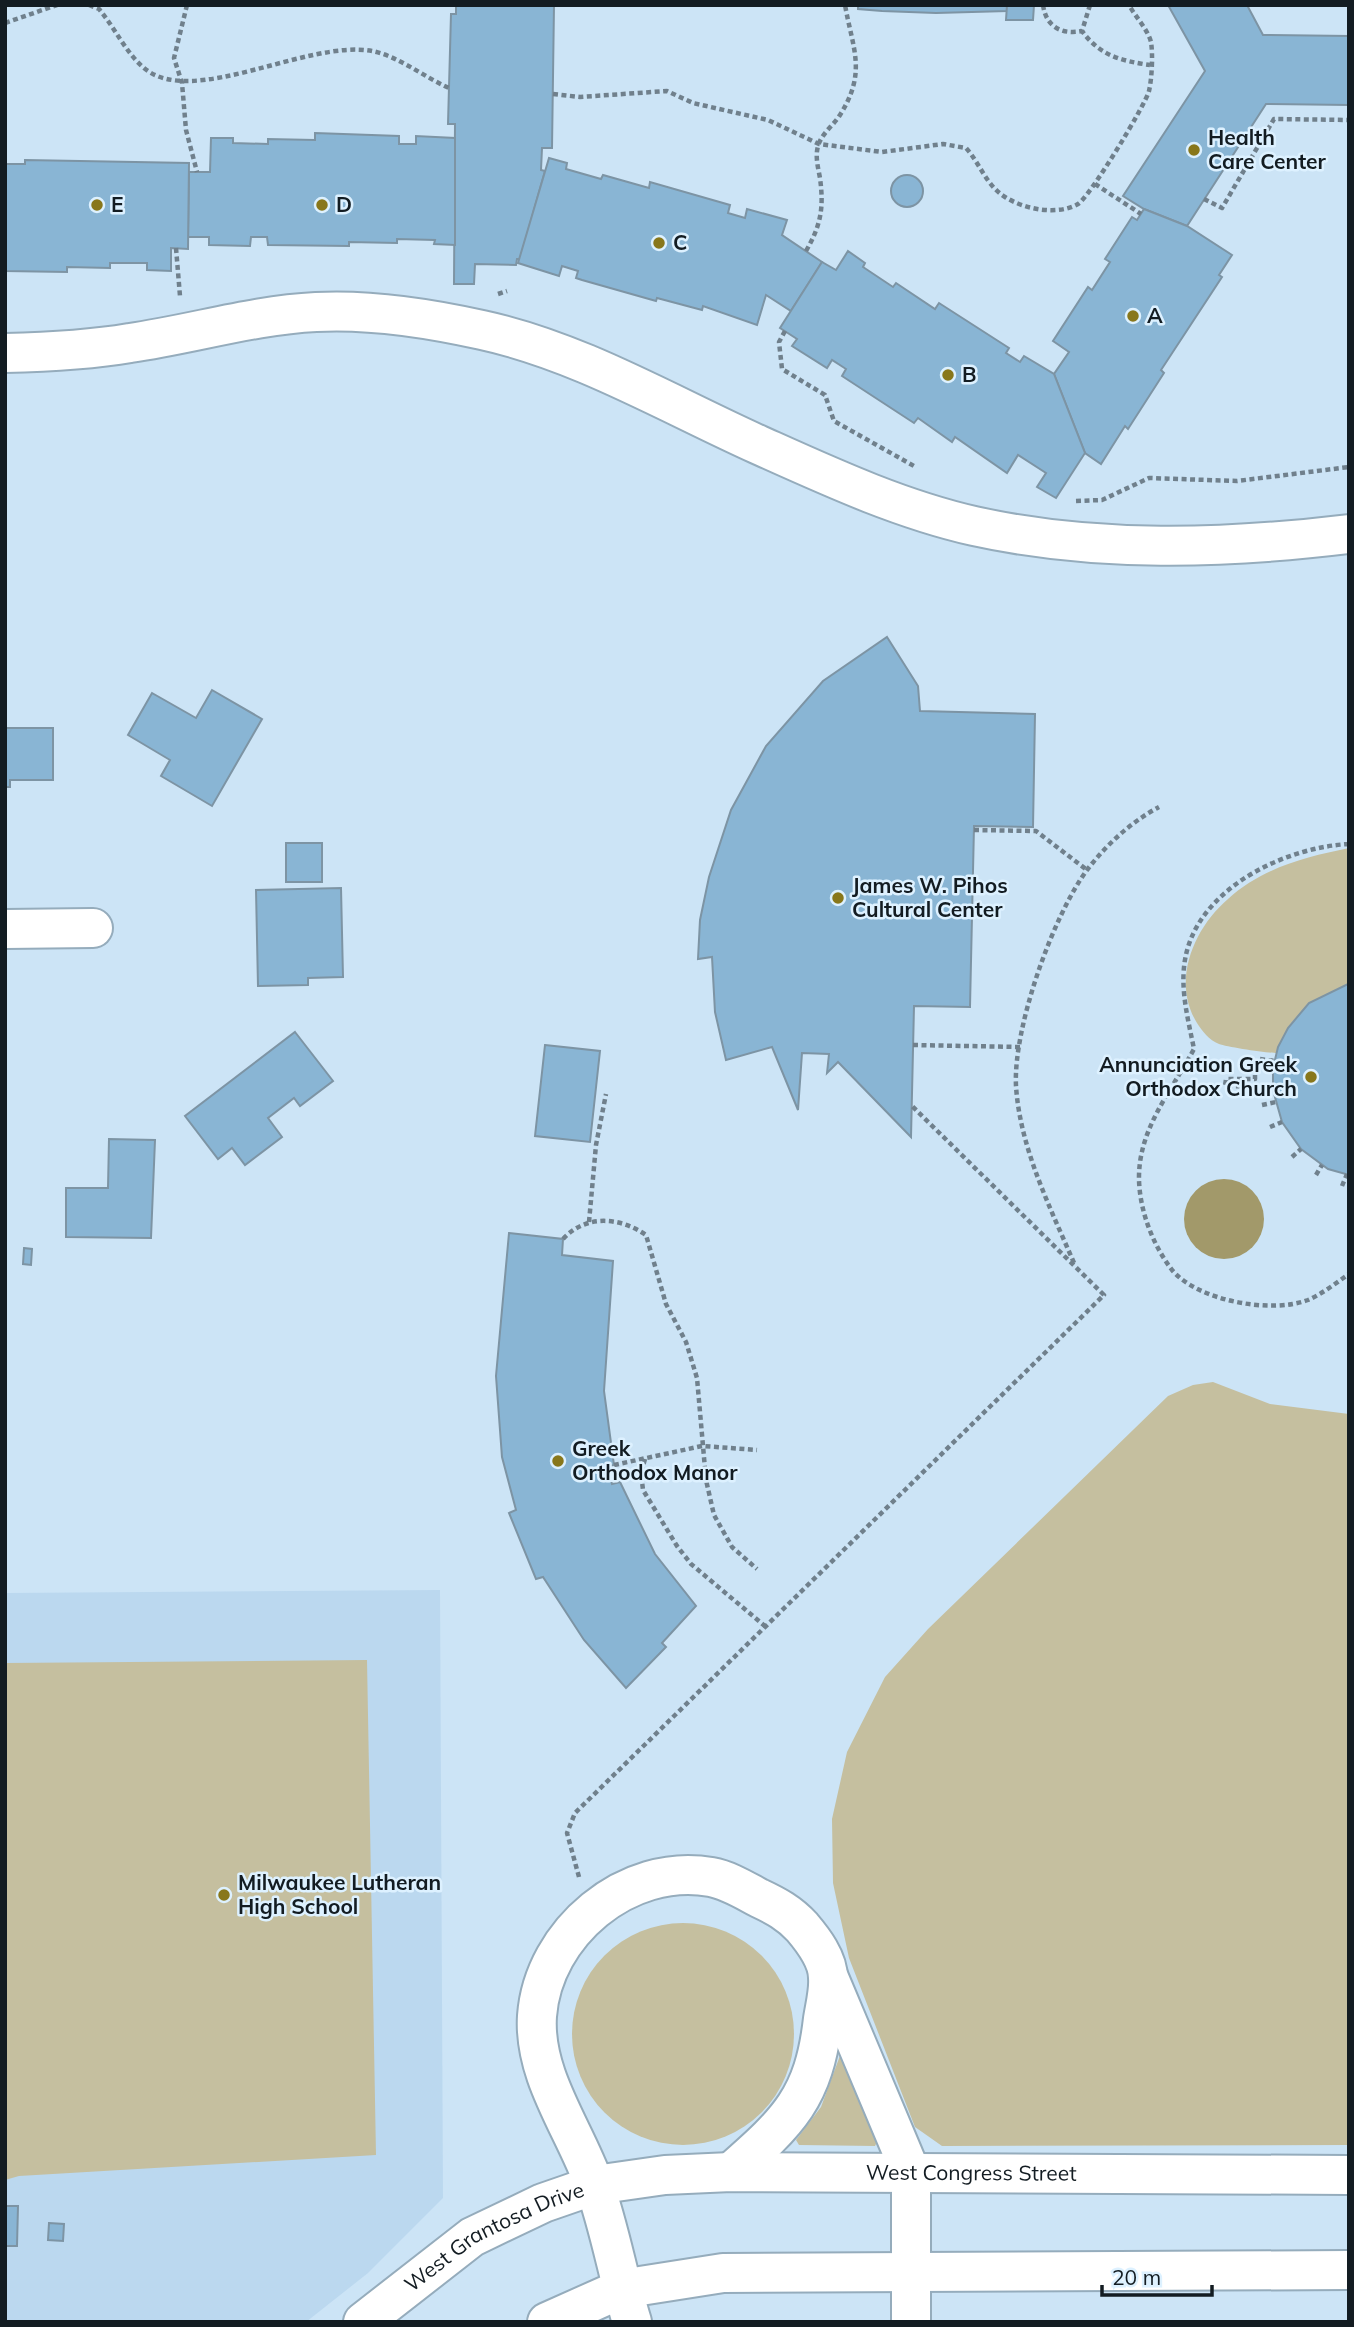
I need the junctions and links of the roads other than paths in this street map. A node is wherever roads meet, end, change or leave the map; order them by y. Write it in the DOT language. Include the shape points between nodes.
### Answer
graph roads {
  1 [pos="5,353"];
  2 [pos="1349,534"];
  3 [pos="93,928"];
  4 [pos="5,929"];
  5 [pos="829,1976"];
  6 [pos="731,2172"];
  7 [pos="911,2173"];
  8 [pos="1349,2175"];
  9 [pos="595,2185"];
  10 [pos="1349,2270"];
  11 [pos="911,2274"];
  12 [pos="626,2305"];
  13 [pos="363,2322"];
  14 [pos="547,2322"];
  15 [pos="911,2322"];
  1 -- 2 [label="street" via="131,343 256,318 316,312 422,318 552,351 821,473 974,526 1130,545 1286,542"];
  3 -- 4 [label="street"];
  5 -- 6 [label="street" via="818,2060 803,2097 772,2136"];
  5 -- 7 [label="street"];
  5 -- 9 [label="street" via="816,1943 790,1913 710,1877 660,1878 613,1895 575,1926 549,1968 537,2016 542,2065"];
  6 -- 7 [label="street, West Congress Street"];
  6 -- 9 [label="street, West Congress Street"];
  7 -- 8 [label="street, West Congress Street"];
  7 -- 11 [label="street"];
  9 -- 12 [label="street"];
  9 -- 13 [label="street, West Grantosa Drive" via="543,2203 472,2237"];
  10 -- 11 [label="street"];
  11 -- 12 [label="street" via="723,2273"];
  11 -- 15 [label="street"];
  12 -- 14 [label="street"];
}
